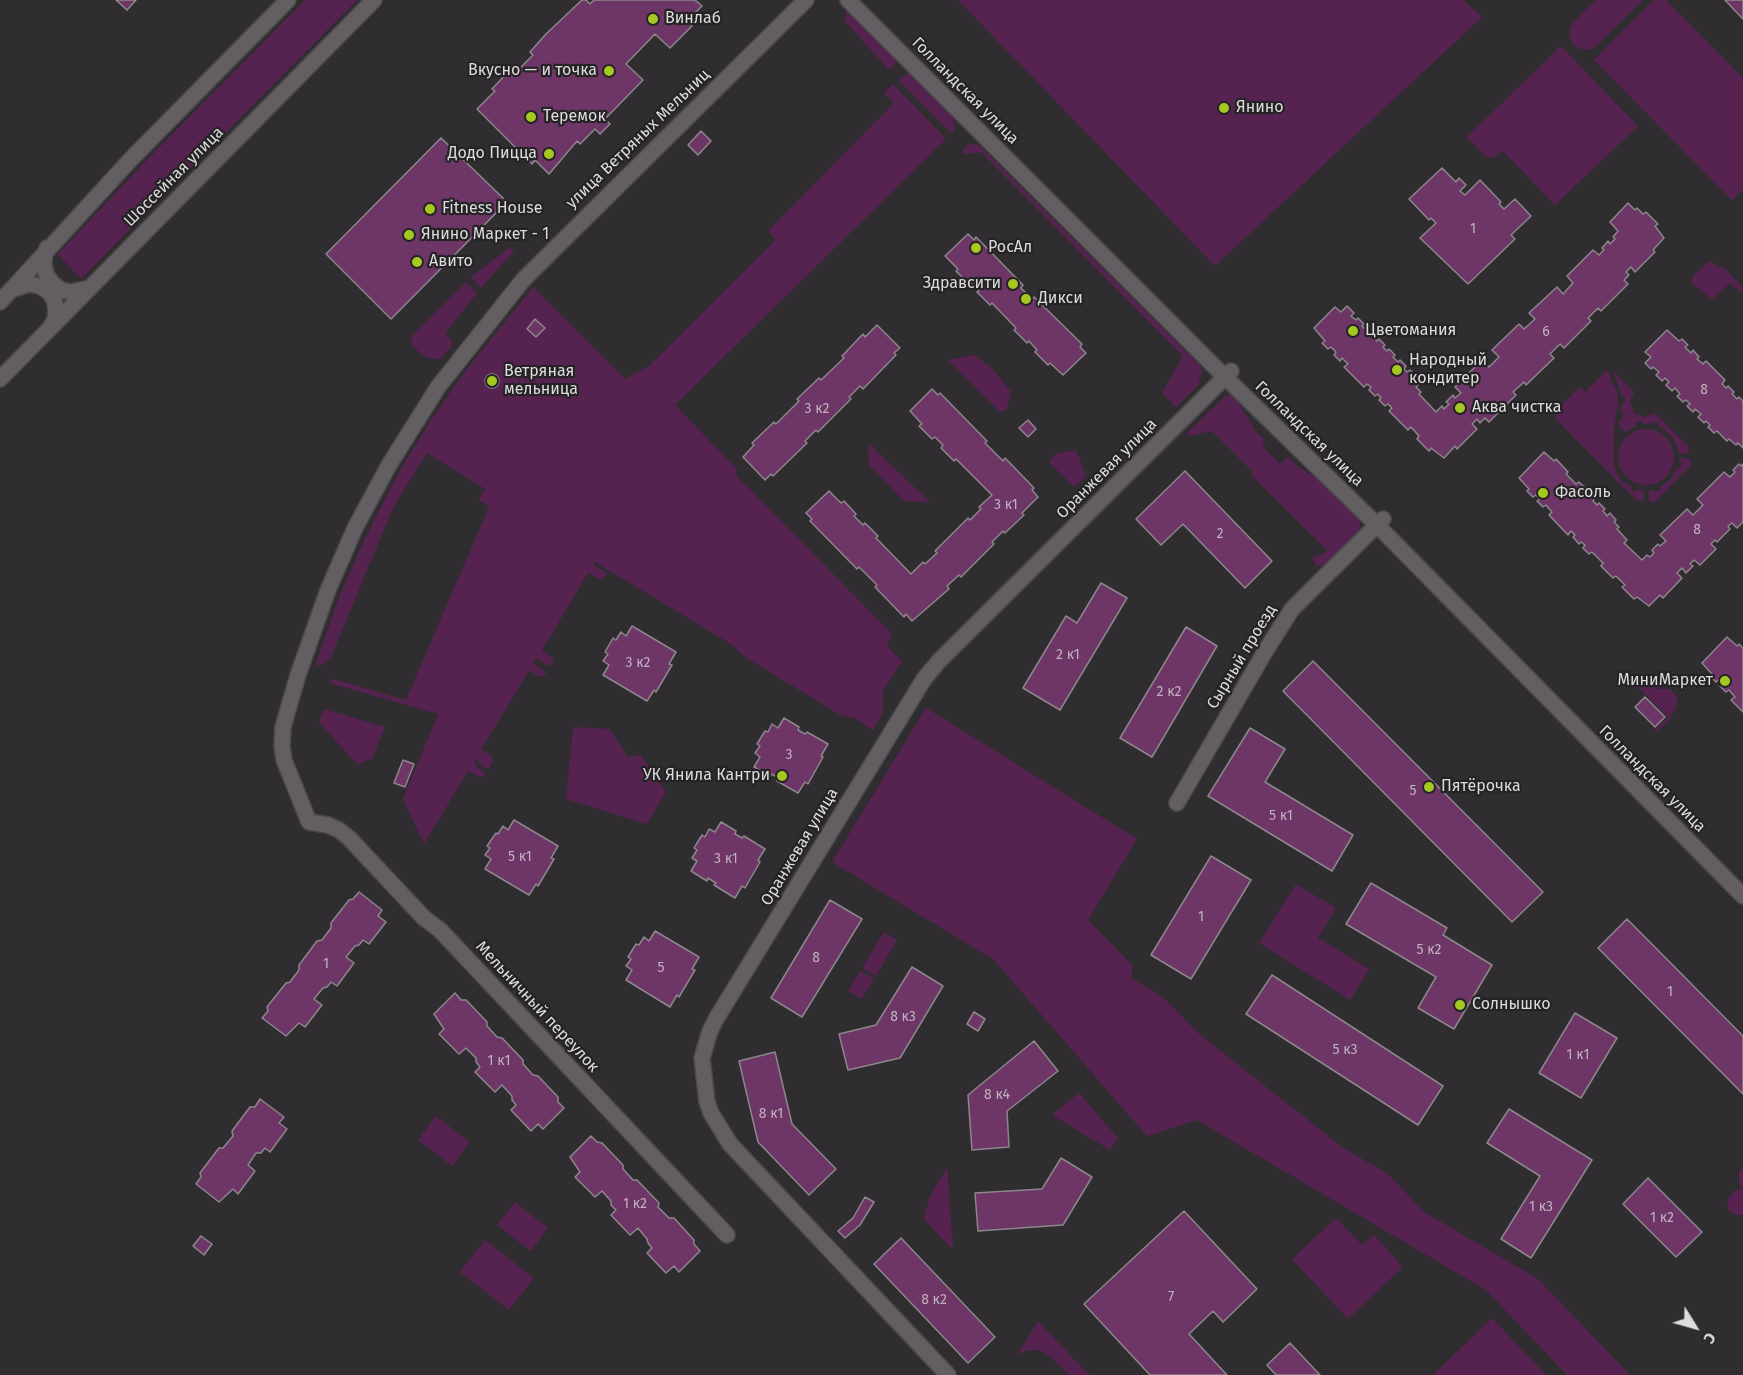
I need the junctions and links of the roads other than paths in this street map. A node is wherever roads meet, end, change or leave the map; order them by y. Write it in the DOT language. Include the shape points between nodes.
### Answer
graph roads {
  1 [pos="288,0"];
  2 [pos="374,0"];
  3 [pos="806,0"];
  4 [pos="848,0"];
  5 [pos="861,0"];
  6 [pos="47,248"];
  7 [pos="90,288"];
  8 [pos="5,296"];
  9 [pos="50,328"];
  10 [pos="1228,374"];
  11 [pos="0,379"];
  12 [pos="1380,522"];
  13 [pos="1177,803"];
  14 [pos="309,822"];
  15 [pos="1743,882"];
  16 [pos="1743,896"];
  17 [pos="728,1235"];
  18 [pos="948,1375"];
  1 -- 6 [label="street"];
  2 -- 7 [label="street, Шоссейная улица"];
  3 -- 14 [label="street, улица Ветряных Мельниц" via="523,280 470,344 416,420 355,528 328,591 287,710 282,736 284,760"];
  4 -- 10 [label="street, Голландская улица"];
  5 -- 10 [label="street, Голландская улица"];
  6 -- 7 [label="street" via="44,267 54,284 71,292"];
  6 -- 8 [label="street"];
  7 -- 9 [label="street, Шоссейная улица"];
  8 -- 9 [label="street" via="29,284 48,291 56,309"];
  9 -- 11 [label="street, Шоссейная улица"];
  10 -- 12 [label="street, Голландская улица"];
  10 -- 18 [label="street, Оранжевая улица" via="924,679 716,1019 702,1058 707,1102 730,1144"];
  12 -- 13 [label="street, Сырный проезд" via="1292,609"];
  12 -- 15 [label="street, Голландская улица"];
  12 -- 16 [label="street, Голландская улица"];
  14 -- 17 [label="street, Мельничный переулок" via="328,825 349,838"];
}
